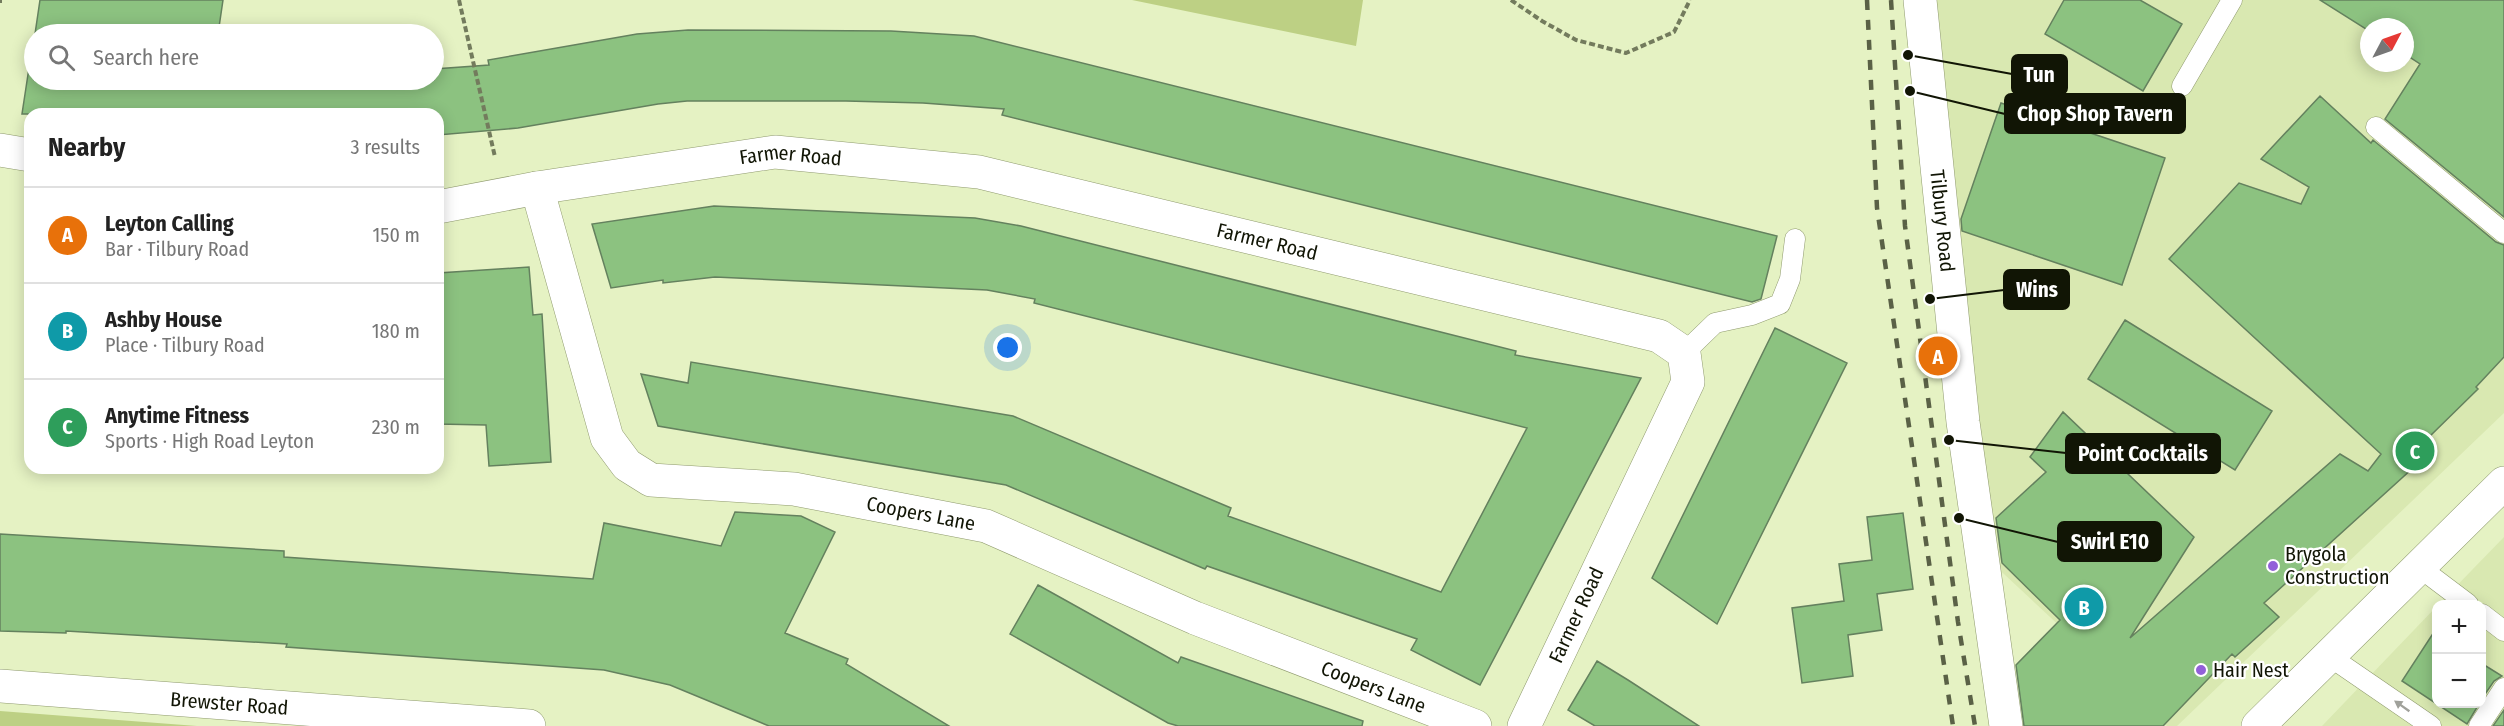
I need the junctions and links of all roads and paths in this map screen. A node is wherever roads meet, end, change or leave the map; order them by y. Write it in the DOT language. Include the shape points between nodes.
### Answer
graph roads {
  1 [pos="459,0"];
  2 [pos="1511,0"];
  3 [pos="1690,0"];
  4 [pos="1920,0"];
  5 [pos="2232,0"];
  6 [pos="2182,86"];
  7 [pos="2376,127"];
  8 [pos="0,150"];
  9 [pos="24,154"];
  10 [pos="537,188"];
  11 [pos="504,196"];
  12 [pos="444,206"];
  13 [pos="2504,233"];
  14 [pos="1795,239"];
  15 [pos="1684,353"];
  16 [pos="2504,483"];
  17 [pos="2419,567"];
  18 [pos="2464,600"];
  19 [pos="2486,618"];
  20 [pos="2504,631"];
  21 [pos="2329,656"];
  22 [pos="0,686"];
  23 [pos="2504,688"];
  24 [pos="1457,722"];
  25 [pos="529,726"];
  26 [pos="1524,726"];
  27 [pos="2006,726"];
  28 [pos="2258,726"];
  29 [pos="2430,726"];
  30 [pos="2479,726"];
  1 -- 11 [label="path"];
  2 -- 3 [label="path" via="1576,40 1626,53 1674,32"];
  4 -- 27 [label="street, Tilbury Road" via="1963,422"];
  5 -- 6 [label="lane"];
  7 -- 13 [label="lane"];
  8 -- 9 [label="street"];
  10 -- 11 [label="street, Farmer Road"];
  10 -- 15 [label="street, Farmer Road" via="775,152 979,172 1659,336"];
  10 -- 24 [label="street, Coopers Lane" via="607,438 627,465 651,480 794,489 986,526 1195,618"];
  11 -- 12 [label="street, Farmer Road"];
  14 -- 15 [label="lane" via="1790,279 1780,304 1715,323"];
  15 -- 26 [label="street, Farmer Road" via="1689,382"];
  16 -- 17 [label="street"];
  17 -- 18 [label="lane"];
  17 -- 21 [label="street"];
  19 -- 20 [label="lane"];
  21 -- 28 [label="street"];
  29 -- 21 [label="lane, one-way"];
  22 -- 25 [label="street, Brewster Road"];
  23 -- 30 [label="lane"];
}
